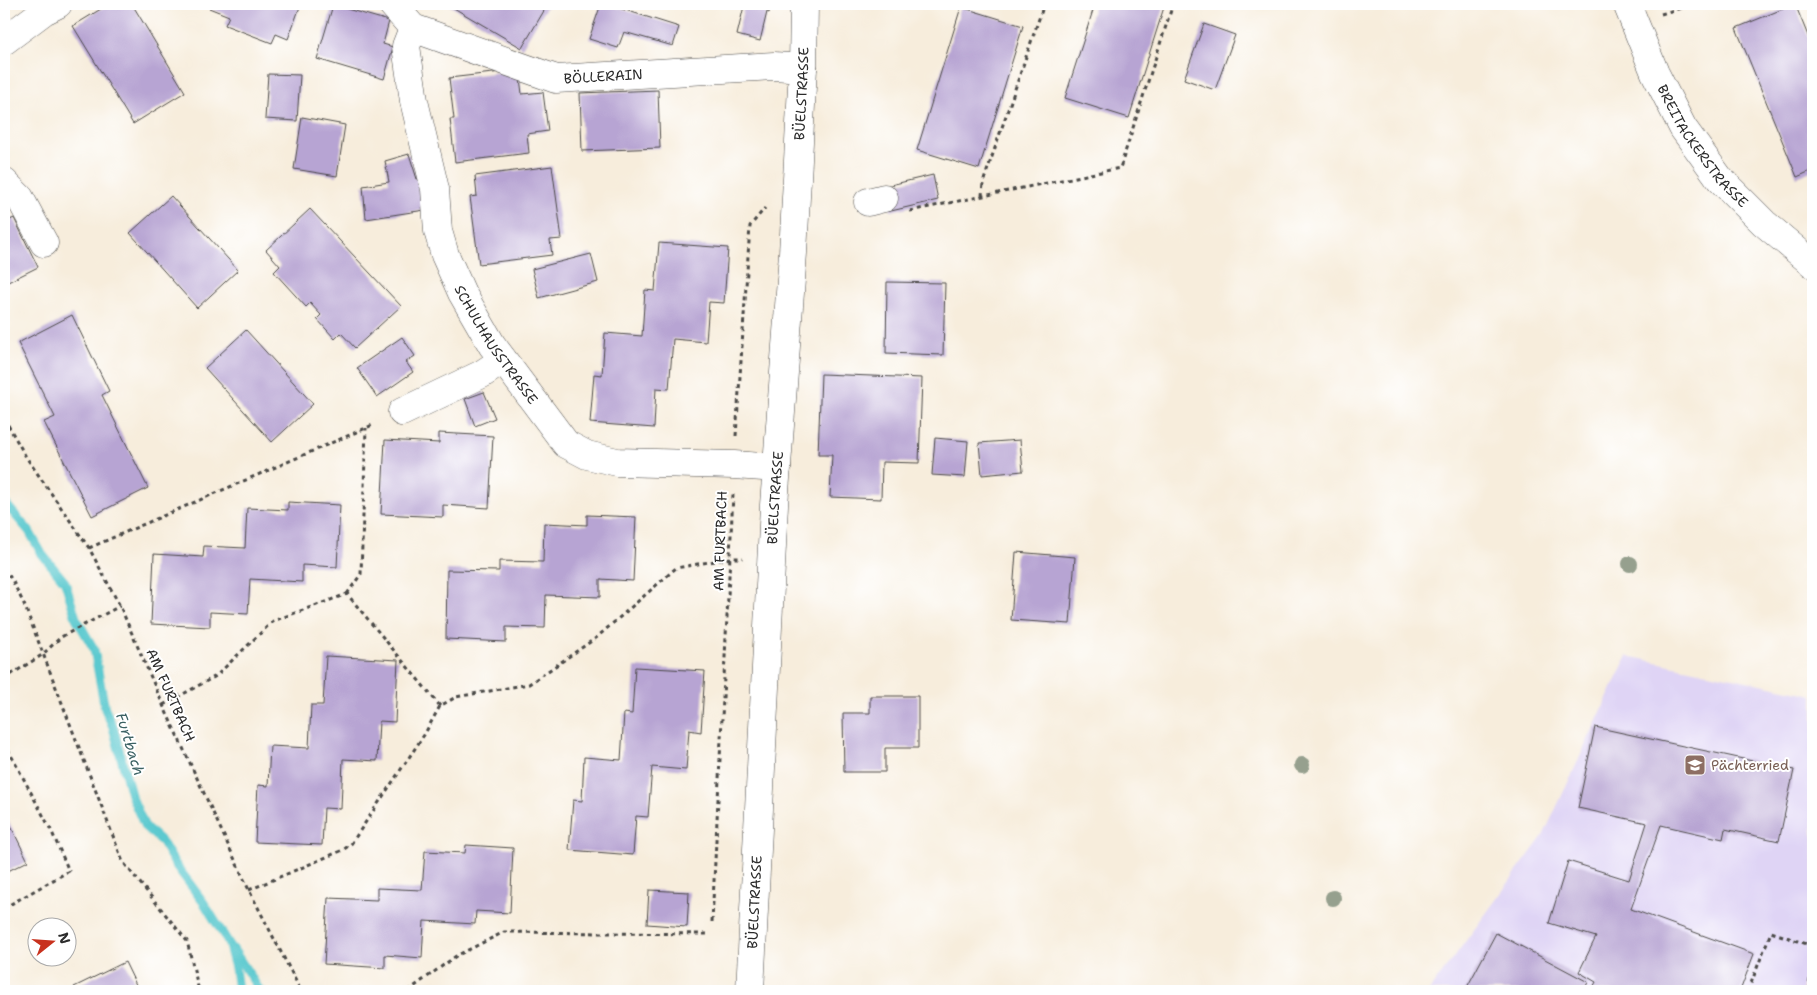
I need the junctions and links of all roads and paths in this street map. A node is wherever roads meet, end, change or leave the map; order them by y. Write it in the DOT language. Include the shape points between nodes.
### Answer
graph roads {
  1 [pos="58,4"];
  2 [pos="392,4"];
  3 [pos="804,4"];
  4 [pos="1044,4"];
  5 [pos="1173,4"];
  6 [pos="1627,4"];
  7 [pos="413,28"];
  8 [pos="4,41"];
  9 [pos="803,68"];
  10 [pos="4,182"];
  11 [pos="797,184"];
  12 [pos="982,196"];
  13 [pos="910,211"];
  14 [pos="44,243"];
  15 [pos="1813,264"];
  16 [pos="503,360"];
  17 [pos="402,412"];
  18 [pos="4,418"];
  19 [pos="366,428"];
  20 [pos="734,465"];
  21 [pos="777,468"];
  22 [pos="89,548"];
  23 [pos="731,558"];
  24 [pos="771,558"];
  25 [pos="4,568"];
  26 [pos="347,594"];
  27 [pos="120,606"];
  28 [pos="42,655"];
  29 [pos="4,679"];
  30 [pos="163,705"];
  31 [pos="440,706"];
  32 [pos="4,742"];
  33 [pos="249,890"];
  34 [pos="4,908"];
  35 [pos="712,922"];
  36 [pos="707,934"];
  37 [pos="1813,946"];
  38 [pos="1813,960"];
  39 [pos="199,991"];
  40 [pos="301,991"];
  41 [pos="408,991"];
  42 [pos="750,991"];
  43 [pos="1748,991"];
  44 [pos="1808,991"];
  1 -- 8 [label="street"];
  2 -- 7 [label="street, BÖLLERAIN"];
  3 -- 9 [label="street, BÜELSTRASSE"];
  4 -- 12 [label="path" via="983,183"];
  5 -- 12 [label="path" via="1120,168"];
  6 -- 15 [label="street, BREITACKERSTRASSE" via="1655,74 1683,128 1720,179 1764,223"];
  7 -- 9 [label="street, BÖLLERAIN" via="556,80 774,66"];
  7 -- 16 [label="street, SCHULHAUSSTRASSE" via="406,46 434,190 438,231 462,293"];
  9 -- 11 [label="street, BÜELSTRASSE"];
  10 -- 14 [label="street" via="20,198"];
  11 -- 20 [label="path, AM FURTBACH" via="778,192 750,226"];
  11 -- 21 [label="street, BÜELSTRASSE"];
  12 -- 13 [label="path"];
  16 -- 17 [label="street" via="482,374"];
  16 -- 20 [label="street, SCHULHAUSSTRASSE" via="566,444 587,455 617,462"];
  17 -- 19 [label="path"];
  18 -- 22 [label="path, AM FURTBACH" via="26,457"];
  19 -- 22 [label="path"];
  19 -- 26 [label="path" via="360,574"];
  20 -- 21 [label="street, SCHULHAUSSTRASSE"];
  20 -- 23 [label="path, AM FURTBACH"];
  21 -- 24 [label="street, BÜELSTRASSE"];
  22 -- 27 [label="path, AM FURTBACH"];
  23 -- 24 [label="path"];
  23 -- 31 [label="path" via="676,568 596,638 529,684 456,697"];
  23 -- 35 [label="path, AM FURTBACH"];
  24 -- 42 [label="street, BÜELSTRASSE"];
  25 -- 28 [label="path" via="24,604"];
  26 -- 30 [label="path" via="273,621 216,676"];
  26 -- 31 [label="path"];
  27 -- 28 [label="path" via="61,637"];
  27 -- 30 [label="path, AM FURTBACH"];
  28 -- 29 [label="path"];
  28 -- 39 [label="path" via="123,862 188,941"];
  30 -- 33 [label="path, AM FURTBACH"];
  31 -- 33 [label="path" via="351,844"];
  32 -- 34 [label="path" via="69,870"];
  33 -- 40 [label="path, AM FURTBACH"];
  36 -- 41 [label="path" via="504,932 456,956"];
  37 -- 43 [label="path" via="1772,932"];
  38 -- 44 [label="path"];
}
